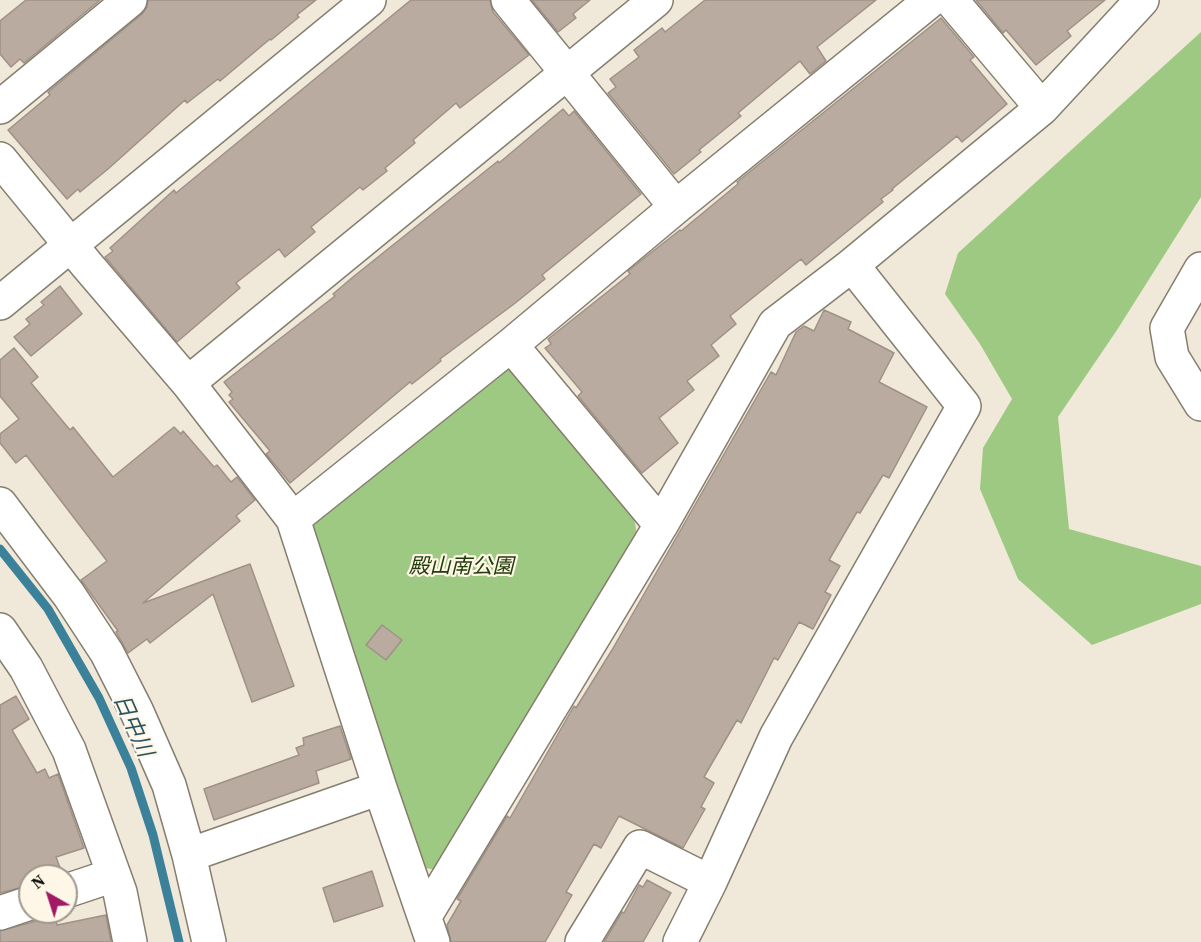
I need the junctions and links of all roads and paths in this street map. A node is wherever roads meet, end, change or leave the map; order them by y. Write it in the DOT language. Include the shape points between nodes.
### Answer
graph roads {
  1 [pos="130,0"];
  2 [pos="369,0"];
  3 [pos="508,0"];
  4 [pos="656,0"];
  5 [pos="931,0"];
  6 [pos="951,0"];
  7 [pos="1142,0"];
  8 [pos="567,73"];
  9 [pos="0,107"];
  10 [pos="1042,108"];
  11 [pos="0,159"];
  12 [pos="676,207"];
  13 [pos="70,245"];
  14 [pos="852,265"];
  15 [pos="1201,269"];
  16 [pos="0,303"];
  17 [pos="511,345"];
  18 [pos="188,383"];
  19 [pos="1201,404"];
  20 [pos="0,504"];
  21 [pos="293,519"];
  22 [pos="661,525"];
  23 [pos="0,630"];
  24 [pos="380,788"];
  25 [pos="189,855"];
  26 [pos="114,875"];
  27 [pos="710,882"];
  28 [pos="78,887"];
  29 [pos="18,907"];
  30 [pos="0,913"];
  31 [pos="429,929"];
  32 [pos="130,942"];
  33 [pos="209,942"];
  34 [pos="582,942"];
  35 [pos="680,942"];
  1 -- 9 [label="street"];
  2 -- 13 [label="street"];
  3 -- 8 [label="street"];
  4 -- 8 [label="street"];
  5 -- 12 [label="street"];
  6 -- 10 [label="street"];
  7 -- 10 [label="street"];
  8 -- 12 [label="street"];
  8 -- 18 [label="street"];
  10 -- 14 [label="street"];
  11 -- 13 [label="street"];
  12 -- 17 [label="street"];
  13 -- 16 [label="street"];
  13 -- 18 [label="street"];
  14 -- 22 [label="street" via="775,324"];
  14 -- 27 [label="street" via="963,406 776,737"];
  15 -- 19 [label="street" via="1167,328 1172,357"];
  17 -- 21 [label="street"];
  17 -- 22 [label="street"];
  18 -- 21 [label="street"];
  20 -- 25 [label="street" via="107,653 169,784"];
  21 -- 24 [label="street"];
  22 -- 31 [label="street"];
  23 -- 26 [label="street" via="27,668 69,750"];
  24 -- 25 [label="street"];
  24 -- 31 [label="street"];
  25 -- 33 [label="street"];
  26 -- 28 [label="street"];
  26 -- 32 [label="street"];
  27 -- 34 [label="street" via="639,847"];
  27 -- 35 [label="street"];
  29 -- 30 [label="street"];
}
